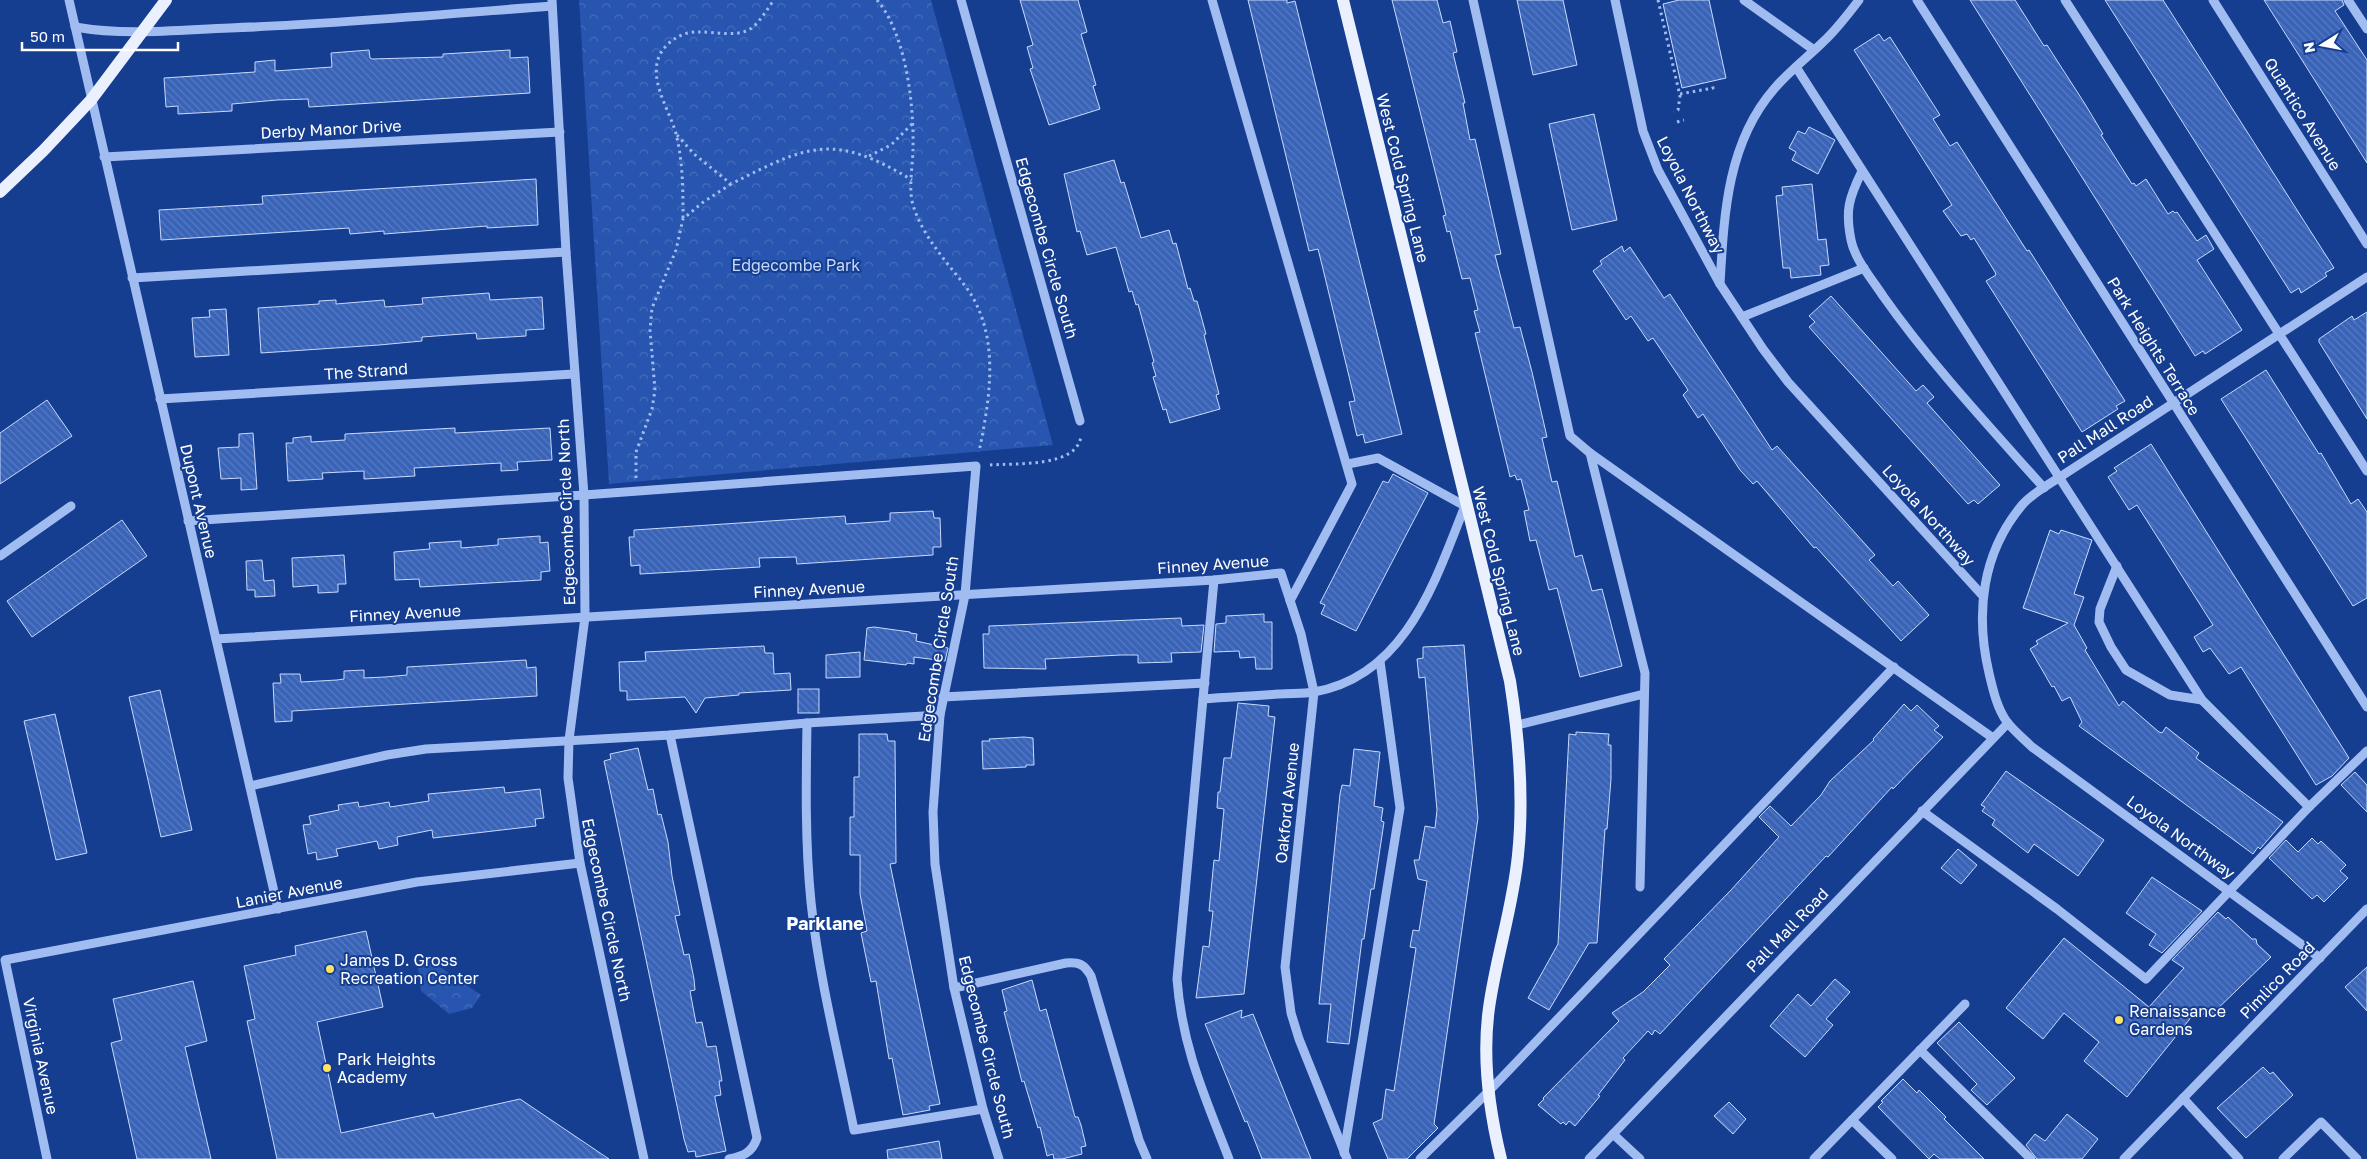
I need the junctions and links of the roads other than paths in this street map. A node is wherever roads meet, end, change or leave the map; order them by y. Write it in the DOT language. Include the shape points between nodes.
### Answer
graph roads {
  1 [pos="69,0"];
  2 [pos="166,0"];
  3 [pos="961,0"];
  4 [pos="1212,0"];
  5 [pos="1343,0"];
  6 [pos="1473,0"];
  7 [pos="1615,0"];
  8 [pos="1744,0"];
  9 [pos="1859,0"];
  10 [pos="1917,0"];
  11 [pos="2065,0"];
  12 [pos="2213,0"];
  13 [pos="2348,0"];
  14 [pos="552,3"];
  15 [pos="75,26"];
  16 [pos="2367,29"];
  17 [pos="142,32"];
  18 [pos="1814,50"];
  19 [pos="1796,66"];
  20 [pos="91,100"];
  21 [pos="560,132"];
  22 [pos="104,157"];
  23 [pos="1862,171"];
  24 [pos="0,192"];
  25 [pos="2367,244"];
  26 [pos="566,252"];
  27 [pos="1864,268"];
  28 [pos="2367,277"];
  29 [pos="132,278"];
  30 [pos="1720,284"];
  31 [pos="1742,317"];
  32 [pos="2279,334"];
  33 [pos="574,374"];
  34 [pos="160,399"];
  35 [pos="2172,403"];
  36 [pos="1080,421"];
  37 [pos="1590,453"];
  38 [pos="1348,464"];
  39 [pos="2367,472"];
  40 [pos="2060,476"];
  41 [pos="2044,488"];
  42 [pos="584,496"];
  43 [pos="72,506"];
  44 [pos="1465,506"];
  45 [pos="188,521"];
  46 [pos="0,556"];
  47 [pos="2117,566"];
  48 [pos="1214,580"];
  49 [pos="964,594"];
  50 [pos="1983,596"];
  51 [pos="1290,601"];
  52 [pos="585,617"];
  53 [pos="216,639"];
  54 [pos="1380,661"];
  55 [pos="1894,667"];
  56 [pos="1204,683"];
  57 [pos="1314,692"];
  58 [pos="1644,694"];
  59 [pos="943,697"];
  60 [pos="1203,699"];
  61 [pos="2202,700"];
  62 [pos="2367,707"];
  63 [pos="940,715"];
  64 [pos="807,723"];
  65 [pos="2008,723"];
  66 [pos="1517,725"];
  67 [pos="670,735"];
  68 [pos="1993,738"];
  69 [pos="569,740"];
  70 [pos="2367,751"];
  71 [pos="250,786"];
  72 [pos="2309,807"];
  73 [pos="1922,811"];
  74 [pos="580,863"];
  75 [pos="1640,887"];
  76 [pos="2229,890"];
  77 [pos="278,909"];
  78 [pos="2367,909"];
  79 [pos="2320,958"];
  80 [pos="5,960"];
  81 [pos="954,988"];
  82 [pos="1966,1004"];
  83 [pos="1920,1050"];
  84 [pos="1489,1091"];
  85 [pos="2183,1098"];
  86 [pos="983,1109"];
  87 [pos="1852,1120"];
  88 [pos="1613,1134"];
  89 [pos="1346,1156"];
  90 [pos="47,1159"];
  91 [pos="644,1159"];
  92 [pos="729,1159"];
  93 [pos="1000,1159"];
  94 [pos="1147,1159"];
  95 [pos="1229,1159"];
  96 [pos="1420,1159"];
  97 [pos="1501,1159"];
  98 [pos="1589,1159"];
  99 [pos="1640,1159"];
  100 [pos="1814,1159"];
  101 [pos="1892,1159"];
  102 [pos="2031,1159"];
  103 [pos="2124,1159"];
  104 [pos="2238,1159"];
  105 [pos="2283,1159"];
  106 [pos="2356,1159"];
  1 -- 15 [label="street, Dupont Avenue"];
  2 -- 17 [label="main road"];
  3 -- 36 [label="street, Edgecombe Circle South"];
  4 -- 38 [label="street"];
  5 -- 44 [label="main road, West Cold Spring Lane"];
  6 -- 37 [label="street" via="1570,436"];
  7 -- 30 [label="street, Loyola Northway" via="1643,131 1658,170"];
  8 -- 18 [label="street"];
  9 -- 18 [label="street"];
  10 -- 35 [label="street, Park Heights Terrace"];
  11 -- 32 [label="street"];
  12 -- 25 [label="street, Quantico Avenue"];
  13 -- 16 [label="street"];
  14 -- 17 [label="street" via="273,26"];
  14 -- 21 [label="street, Edgecombe Circle North"];
  15 -- 17 [label="street"];
  15 -- 20 [label="street, Dupont Avenue"];
  17 -- 20 [label="main road"];
  18 -- 19 [label="street"];
  19 -- 23 [label="street"];
  19 -- 30 [label="street" via="1758,112 1745,133 1735,161 1724,227"];
  20 -- 22 [label="street, Dupont Avenue"];
  20 -- 24 [label="main road"];
  21 -- 22 [label="street, Derby Manor Drive"];
  21 -- 26 [label="street, Edgecombe Circle North"];
  22 -- 29 [label="street, Dupont Avenue"];
  23 -- 27 [label="street" via="1847,211 1851,243"];
  23 -- 40 [label="street"];
  26 -- 29 [label="street"];
  26 -- 33 [label="street, Edgecombe Circle North"];
  27 -- 31 [label="street"];
  27 -- 41 [label="street" via="1914,340"];
  28 -- 32 [label="street, Pall Mall Road"];
  29 -- 34 [label="street, Dupont Avenue"];
  30 -- 31 [label="street, Loyola Northway"];
  31 -- 50 [label="street, Loyola Northway" via="1788,382"];
  32 -- 35 [label="street, Pall Mall Road"];
  32 -- 39 [label="street"];
  33 -- 34 [label="street, The Strand"];
  33 -- 42 [label="street, Edgecombe Circle North"];
  34 -- 45 [label="street, Dupont Avenue"];
  35 -- 40 [label="street, Pall Mall Road"];
  35 -- 62 [label="street, Park Heights Terrace"];
  37 -- 55 [label="street"];
  37 -- 58 [label="street" via="1645,673"];
  38 -- 44 [label="street" via="1378,458"];
  38 -- 51 [label="street" via="1352,484"];
  40 -- 41 [label="street, Pall Mall Road"];
  40 -- 47 [label="street"];
  41 -- 50 [label="street, Pall Mall Road" via="2025,502 2000,538 1988,568"];
  42 -- 45 [label="street"];
  42 -- 49 [label="street, Edgecombe Circle South" via="976,466"];
  42 -- 52 [label="street, Edgecombe Circle North"];
  43 -- 46 [label="street"];
  44 -- 54 [label="street" via="1430,592 1418,613"];
  44 -- 66 [label="main road, West Cold Spring Lane" via="1510,680"];
  45 -- 53 [label="street, Dupont Avenue"];
  47 -- 61 [label="street"];
  47 -- 61 [label="street" via="2100,609 2099,622 2111,647 2126,670 2170,695"];
  48 -- 49 [label="street, Finney Avenue"];
  48 -- 51 [label="street, Finney Avenue" via="1282,574"];
  48 -- 56 [label="street"];
  49 -- 52 [label="street, Finney Avenue"];
  49 -- 59 [label="street, Edgecombe Circle South"];
  50 -- 65 [label="street, Loyola Northway" via="1981,626 1986,661 1994,696"];
  51 -- 57 [label="street, Finney Avenue" via="1309,662"];
  52 -- 53 [label="street, Finney Avenue"];
  52 -- 69 [label="street, Edgecombe Circle North"];
  53 -- 71 [label="street, Dupont Avenue"];
  54 -- 57 [label="street" via="1341,683"];
  54 -- 89 [label="street" via="1400,808"];
  55 -- 68 [label="street"];
  55 -- 84 [label="street"];
  56 -- 59 [label="street"];
  56 -- 60 [label="street"];
  57 -- 60 [label="street"];
  57 -- 89 [label="street, Oakford Avenue" via="1285,967 1291,1013 1299,1039"];
  58 -- 66 [label="street"];
  58 -- 75 [label="street"];
  59 -- 63 [label="street, Edgecombe Circle South"];
  60 -- 95 [label="street" via="1177,979 1186,1043"];
  61 -- 72 [label="street"];
  63 -- 64 [label="street"];
  63 -- 81 [label="street, Edgecombe Circle South" via="933,812 935,864"];
  64 -- 67 [label="street"];
  64 -- 86 [label="street" via="811,902 818,957 854,1130"];
  65 -- 68 [label="street, Pall Mall Road"];
  65 -- 76 [label="street, Loyola Northway" via="2032,747"];
  66 -- 84 [label="main road, West Cold Spring Lane" via="1520,758 1518,854 1489,1009 1486,1045"];
  67 -- 69 [label="street"];
  67 -- 92 [label="street" via="757,1138 748,1153"];
  68 -- 73 [label="street, Pall Mall Road"];
  69 -- 71 [label="street" via="426,749"];
  69 -- 74 [label="street, Edgecombe Circle North" via="568,778"];
  70 -- 72 [label="street"];
  71 -- 77 [label="street, Dupont Avenue"];
  72 -- 76 [label="street"];
  73 -- 76 [label="street" via="2057,909 2146,979"];
  73 -- 88 [label="street, Pall Mall Road"];
  74 -- 77 [label="street, Lanier Avenue" via="416,882"];
  74 -- 91 [label="street, Edgecombe Circle North"];
  76 -- 79 [label="street, Loyola Northway"];
  77 -- 80 [label="street, Lanier Avenue"];
  78 -- 79 [label="street, Pimlico Road"];
  79 -- 85 [label="street, Pimlico Road"];
  80 -- 90 [label="street, Virginia Avenue"];
  81 -- 86 [label="street, Edgecombe Circle South"];
  81 -- 94 [label="street" via="1066,963 1078,962 1086,967"];
  82 -- 83 [label="street"];
  83 -- 87 [label="street"];
  83 -- 102 [label="street"];
  84 -- 96 [label="street"];
  84 -- 97 [label="main road, West Cold Spring Lane"];
  85 -- 103 [label="street, Pimlico Road"];
  85 -- 104 [label="street"];
  86 -- 93 [label="street, Edgecombe Circle South"];
  87 -- 100 [label="street"];
  87 -- 101 [label="street"];
  88 -- 98 [label="street, Pall Mall Road"];
  88 -- 99 [label="street"];
  105 -- 106 [label="street" via="2321,1122"];
}
